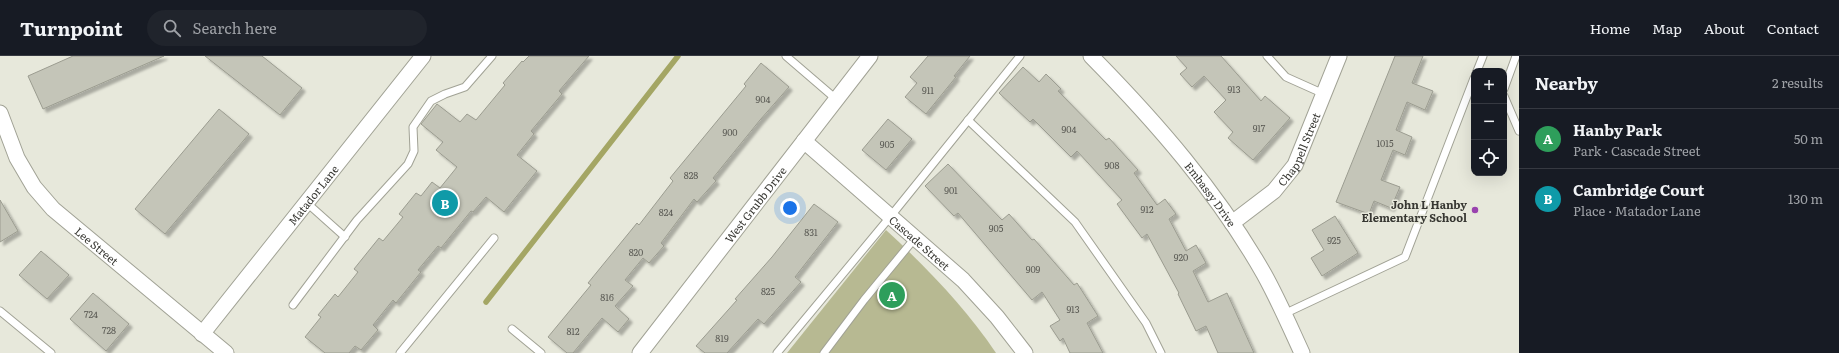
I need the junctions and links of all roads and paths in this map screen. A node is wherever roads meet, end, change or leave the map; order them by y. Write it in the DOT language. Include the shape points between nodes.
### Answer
graph roads {
  1 [pos="423,56"];
  2 [pos="492,56"];
  3 [pos="786,56"];
  4 [pos="870,56"];
  5 [pos="1020,56"];
  6 [pos="1091,56"];
  7 [pos="1267,56"];
  8 [pos="1339,56"];
  9 [pos="1483,56"];
  10 [pos="1516,56"];
  11 [pos="1478,68"];
  12 [pos="1507,81"];
  13 [pos="1471,86"];
  14 [pos="1324,94"];
  15 [pos="836,99"];
  16 [pos="1507,103"];
  17 [pos="0,114"];
  18 [pos="968,120"];
  19 [pos="1519,130"];
  20 [pos="804,142"];
  21 [pos="307,203"];
  22 [pos="890,217"];
  23 [pos="1232,223"];
  24 [pos="345,237"];
  25 [pos="494,238"];
  26 [pos="915,238"];
  27 [pos="293,305"];
  28 [pos="0,311"];
  29 [pos="1284,314"];
  30 [pos="512,329"];
  31 [pos="202,334"];
  32 [pos="643,352"];
  33 [pos="51,353"];
  34 [pos="226,353"];
  35 [pos="400,353"];
  36 [pos="541,353"];
  37 [pos="777,353"];
  38 [pos="824,353"];
  39 [pos="1025,353"];
  40 [pos="1161,353"];
  41 [pos="1302,353"];
  1 -- 21 [label="street, Matador Lane"];
  2 -- 24 [label="lane" via="465,87 431,101 413,127 414,151 408,164 357,220"];
  3 -- 15 [label="lane"];
  4 -- 15 [label="street, West Grubb Drive"];
  5 -- 18 [label="lane"];
  6 -- 23 [label="street, Embassy Drive" via="1144,111"];
  7 -- 14 [label="lane" via="1286,77"];
  8 -- 14 [label="street, Chappell Street"];
  9 -- 11 [label="lane"];
  10 -- 12 [label="lane"];
  13 -- 29 [label="lane" via="1405,257"];
  14 -- 23 [label="street, Chappell Street" via="1295,165 1274,191"];
  15 -- 20 [label="street, West Grubb Drive"];
  16 -- 19 [label="lane"];
  17 -- 31 [label="street, Lee Street" via="17,158 34,187 53,208"];
  18 -- 22 [label="lane"];
  18 -- 40 [label="lane" via="1075,222 1146,324"];
  20 -- 22 [label="street, Cascade Street"];
  20 -- 32 [label="street, West Grubb Drive"];
  21 -- 24 [label="lane"];
  21 -- 31 [label="street, Matador Lane"];
  22 -- 26 [label="street, Cascade Street"];
  22 -- 37 [label="lane"];
  23 -- 29 [label="street, Embassy Drive" via="1264,274"];
  24 -- 27 [label="lane"];
  25 -- 35 [label="lane"];
  26 -- 38 [label="lane"];
  26 -- 39 [label="street, Cascade Street" via="963,280"];
  28 -- 33 [label="lane"];
  29 -- 41 [label="street, Embassy Drive"];
  30 -- 36 [label="lane"];
  31 -- 34 [label="street, Lee Street"];
}
